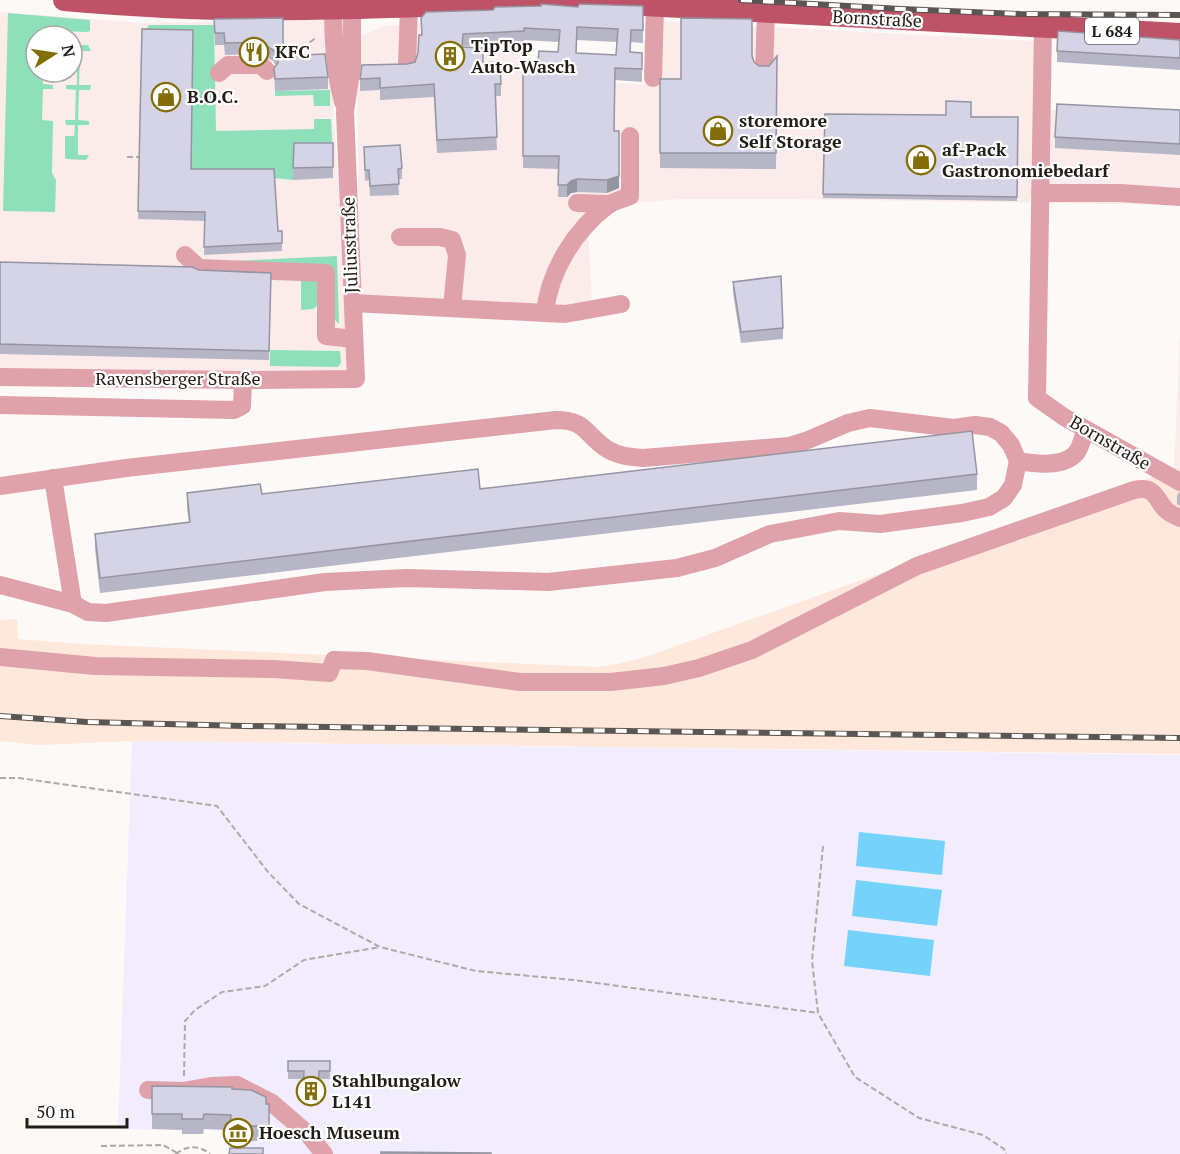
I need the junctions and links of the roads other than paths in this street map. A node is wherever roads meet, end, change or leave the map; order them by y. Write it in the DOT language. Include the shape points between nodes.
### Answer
graph roads {
  1 [pos="64,0"];
  2 [pos="342,4"];
  3 [pos="655,6"];
  4 [pos="409,7"];
  5 [pos="766,13"];
  6 [pos="1043,27"];
  7 [pos="1180,34"];
  8 [pos="409,59"];
  9 [pos="267,71"];
  10 [pos="764,71"];
  11 [pos="219,73"];
  12 [pos="653,78"];
  13 [pos="630,136"];
  14 [pos="1040,193"];
  15 [pos="1180,197"];
  16 [pos="577,203"];
  17 [pos="610,204"];
  18 [pos="400,237"];
  19 [pos="185,255"];
  20 [pos="353,303"];
  21 [pos="621,304"];
  22 [pos="452,308"];
  23 [pos="545,313"];
  24 [pos="354,339"];
  25 [pos="0,377"];
  26 [pos="356,379"];
  27 [pos="243,380"];
  28 [pos="0,405"];
  29 [pos="1086,430"];
  30 [pos="1018,461"];
  31 [pos="53,478"];
  32 [pos="1180,482"];
  33 [pos="0,486"];
  34 [pos="1180,518"];
  35 [pos="0,585"];
  36 [pos="73,604"];
  37 [pos="0,657"];
  38 [pos="148,1090"];
  39 [pos="324,1154"];
  1 -- 2 [label="main road, Bornstraße / L 684" via="228,9"];
  2 -- 4 [label="main road, Bornstraße / L 684"];
  2 -- 20 [label="street, Juliusstraße" via="352,66 345,112"];
  3 -- 4 [label="main road, Bornstraße / L 684" via="535,2"];
  3 -- 5 [label="main road, Bornstraße / L 684"];
  3 -- 12 [label="street"];
  4 -- 8 [label="street"];
  5 -- 6 [label="main road, Bornstraße / L 684"];
  5 -- 10 [label="street"];
  6 -- 7 [label="main road, Bornstraße / L 684"];
  6 -- 14 [label="street, Bornstraße"];
  9 -- 11 [label="street" via="261,65 236,64"];
  13 -- 17 [label="street" via="630,196"];
  14 -- 15 [label="street"];
  14 -- 29 [label="street, Bornstraße" via="1037,398"];
  16 -- 17 [label="street"];
  17 -- 23 [label="street" via="584,226 565,252"];
  18 -- 22 [label="street" via="452,240 457,255"];
  19 -- 24 [label="street" via="199,268 326,273 326,336"];
  20 -- 22 [label="street"];
  20 -- 24 [label="street, Juliusstraße"];
  21 -- 23 [label="street" via="565,314"];
  22 -- 23 [label="street"];
  24 -- 26 [label="street, Juliusstraße"];
  25 -- 27 [label="street, Ravensberger Straße"];
  26 -- 27 [label="street, Ravensberger Straße"];
  27 -- 28 [label="street" via="242,406 234,410"];
  29 -- 30 [label="street" via="1077,453 1062,461 1046,465"];
  29 -- 32 [label="street, Bornstraße"];
  30 -- 31 [label="street" via="1001,433 975,425 954,428 864,419 789,446 643,458 608,450 571,420 556,420"];
  30 -- 36 [label="street" via="1013,485 1004,498 989,507 880,524 839,521 770,534 715,558 677,568 548,582 406,578 324,582 106,614 88,612"];
  31 -- 33 [label="street"];
  31 -- 36 [label="street"];
  34 -- 37 [label="street" via="1167,511 1152,492 1145,488 1134,490 917,566 781,636 725,660 633,681 520,682 347,660 334,660 330,673 95,666"];
  35 -- 36 [label="street"];
  38 -- 39 [label="street" via="237,1085 272,1103 308,1134"];
}
